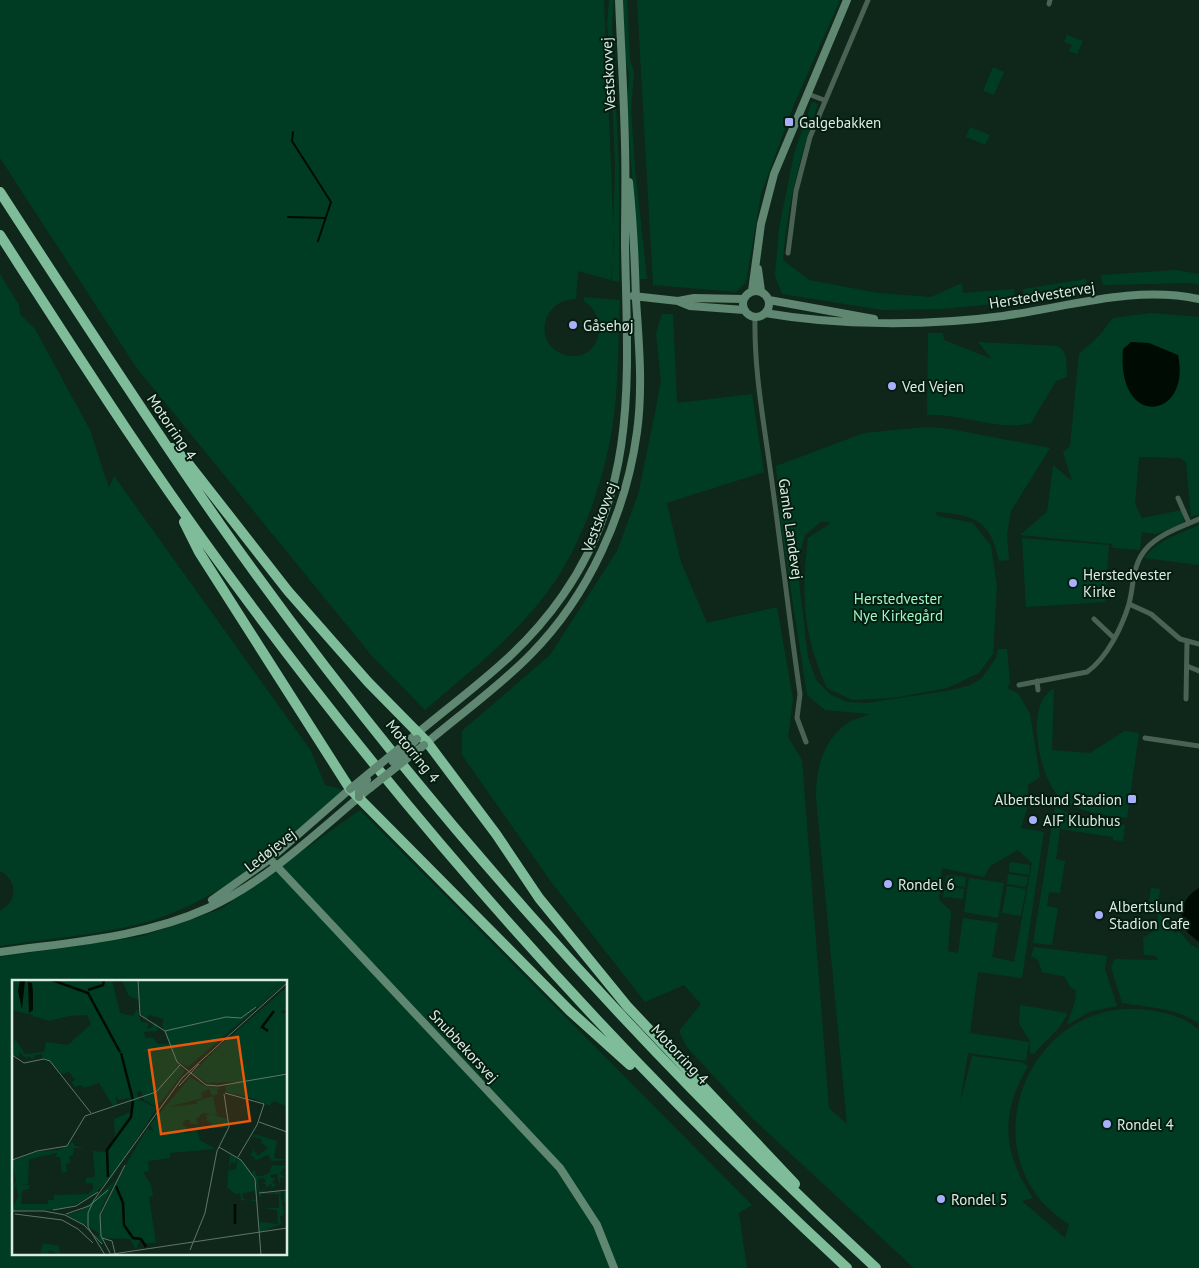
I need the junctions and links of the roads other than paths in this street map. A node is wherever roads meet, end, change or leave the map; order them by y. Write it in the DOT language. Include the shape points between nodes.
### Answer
graph roads {
  1 [pos="619,0"];
  2 [pos="847,0"];
  3 [pos="868,0"];
  4 [pos="808,94"];
  5 [pos="824,100"];
  6 [pos="625,146"];
  7 [pos="0,192"];
  8 [pos="0,235"];
  9 [pos="788,253"];
  10 [pos="756,291"];
  11 [pos="626,295"];
  12 [pos="636,296"];
  13 [pos="743,299"];
  14 [pos="1199,299"];
  15 [pos="768,300"];
  16 [pos="678,301"];
  17 [pos="744,310"];
  18 [pos="765,313"];
  19 [pos="755,317"];
  20 [pos="888,322"];
  21 [pos="163,441"];
  22 [pos="170,492"];
  23 [pos="1178,498"];
  24 [pos="1199,519"];
  25 [pos="1189,523"];
  26 [pos="1128,604"];
  27 [pos="1094,619"];
  28 [pos="1114,638"];
  29 [pos="1187,642"];
  30 [pos="1199,644"];
  31 [pos="1187,666"];
  32 [pos="1199,671"];
  33 [pos="1037,681"];
  34 [pos="1019,685"];
  35 [pos="1038,690"];
  36 [pos="1186,700"];
  37 [pos="1146,738"];
  38 [pos="422,739"];
  39 [pos="806,742"];
  40 [pos="1199,746"];
  41 [pos="390,757"];
  42 [pos="350,789"];
  43 [pos="359,797"];
  44 [pos="273,863"];
  45 [pos="0,952"];
  46 [pos="698,1126"];
  47 [pos="835,1230"];
  48 [pos="614,1268"];
  49 [pos="847,1268"];
  50 [pos="876,1268"];
  1 -- 6 [label="street, Vestskovvej"];
  2 -- 4 [label="street"];
  3 -- 5 [label="street"];
  4 -- 5 [label="street"];
  4 -- 10 [label="street" via="769,191 761,224"];
  5 -- 9 [label="street" via="803,161"];
  6 -- 11 [label="street, Vestskovvej"];
  6 -- 12 [label="street, Vestskovvej"];
  7 -- 21 [label="highway, Motorring 4"];
  8 -- 22 [label="highway"];
  10 -- 13 [label="street"];
  10 -- 15 [label="street"];
  11 -- 12 [label="street"];
  11 -- 38 [label="street, Vestskovvej" via="628,390 621,458 601,526 564,595 525,644"];
  12 -- 16 [label="street"];
  12 -- 38 [label="street, Vestskovvej" via="640,373 637,431 632,465 604,547 587,580 558,623 532,653 500,684"];
  13 -- 16 [label="street" via="694,298"];
  13 -- 17 [label="street"];
  14 -- 20 [label="street, Herstedvestervej" via="1146,295 1003,316 942,322"];
  15 -- 18 [label="street"];
  15 -- 20 [label="street, Herstedvestervej"];
  16 -- 17 [label="street" via="690,306"];
  17 -- 19 [label="street"];
  18 -- 19 [label="street"];
  18 -- 20 [label="street, Herstedvestervej"];
  19 -- 39 [label="street, Gamle Landevej" via="759,401 800,694 797,718"];
  21 -- 38 [label="highway" via="184,458 247,541 326,635"];
  21 -- 47 [label="highway, Motorring 4" via="330,672 479,854 722,1121"];
  22 -- 42 [label="highway" via="200,552"];
  22 -- 46 [label="highway" via="314,688 460,868 590,1013"];
  23 -- 25 [label="street"];
  24 -- 25 [label="street"];
  25 -- 26 [label="street" via="1166,533 1144,550 1137,562"];
  26 -- 28 [label="street"];
  26 -- 29 [label="street" via="1151,614"];
  27 -- 28 [label="street"];
  28 -- 33 [label="street" via="1101,659 1087,672"];
  29 -- 30 [label="street"];
  29 -- 31 [label="street"];
  31 -- 32 [label="street"];
  31 -- 36 [label="street"];
  33 -- 34 [label="street"];
  33 -- 35 [label="street"];
  37 -- 40 [label="street"];
  38 -- 41 [label="street, Vestskovvej, bridge" via="407,742"];
  38 -- 43 [label="street, Vestskovvej, bridge"];
  38 -- 47 [label="highway" via="496,834 539,898 628,1006"];
  41 -- 42 [label="street, Vestskovvej, bridge"];
  41 -- 43 [label="street, bridge" via="365,782"];
  42 -- 43 [label="highway"];
  42 -- 44 [label="street, Ledøjevej"];
  43 -- 44 [label="street, Ledøjevej"];
  43 -- 46 [label="highway" via="570,1011"];
  44 -- 45 [label="street, Ledøjevej" via="239,891 168,923 132,933"];
  44 -- 48 [label="street, Snubbekorsvej" via="560,1168 597,1225"];
  46 -- 49 [label="highway"];
  47 -- 50 [label="highway, Motorring 4"];
}
